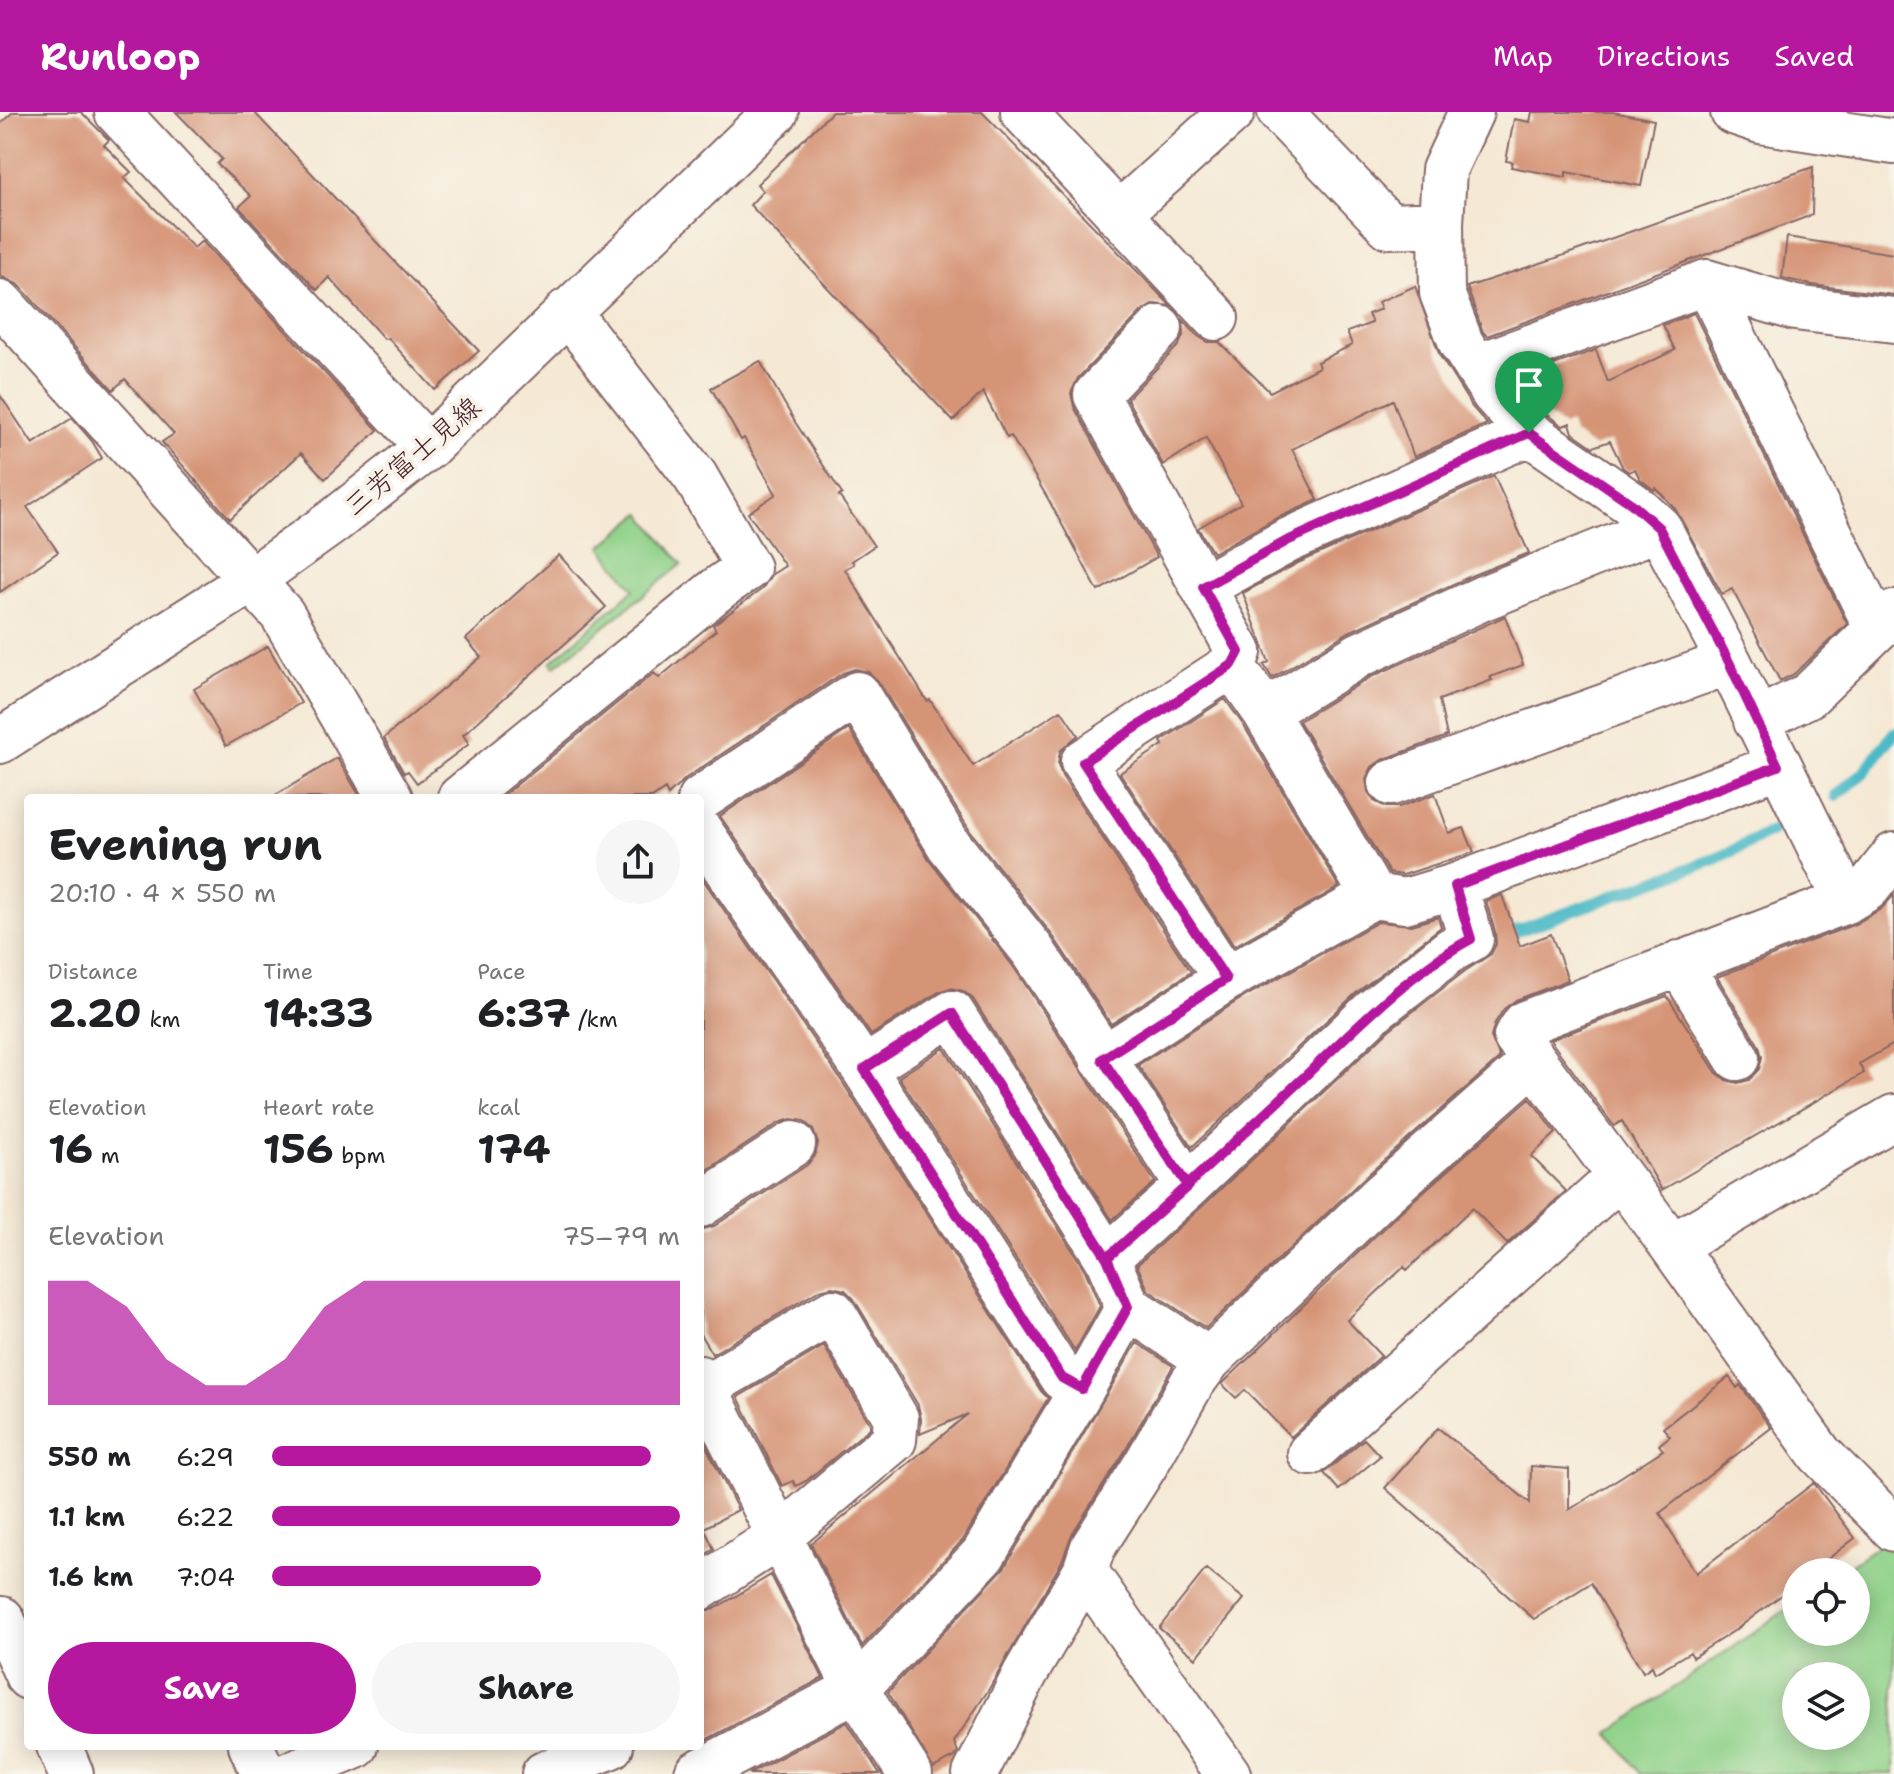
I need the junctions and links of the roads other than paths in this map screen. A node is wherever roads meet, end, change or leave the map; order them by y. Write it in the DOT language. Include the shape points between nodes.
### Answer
graph roads {
  1 [pos="117,112"];
  2 [pos="776,112"];
  3 [pos="1023,112"];
  4 [pos="1232,112"];
  5 [pos="1280,112"];
  6 [pos="1471,112"];
  7 [pos="1733,112"];
  8 [pos="1894,142"];
  9 [pos="1118,215"];
  10 [pos="1441,224"];
  11 [pos="1707,282"];
  12 [pos="0,302"];
  13 [pos="567,311"];
  14 [pos="1216,318"];
  15 [pos="1894,320"];
  16 [pos="1160,328"];
  17 [pos="1476,367"];
  18 [pos="1529,433"];
  19 [pos="428,447"];
  20 [pos="1659,528"];
  21 [pos="253,579"];
  22 [pos="1203,587"];
  23 [pos="1886,621"];
  24 [pos="1729,662"];
  25 [pos="1232,665"];
  26 [pos="1265,712"];
  27 [pos="1756,721"];
  28 [pos="0,741"];
  29 [pos="1778,766"];
  30 [pos="1391,783"];
  31 [pos="388,794"];
  32 [pos="465,794"];
  33 [pos="704,796"];
  34 [pos="704,837"];
  35 [pos="1894,855"];
  36 [pos="1455,886"];
  37 [pos="1373,896"];
  38 [pos="1846,901"];
  39 [pos="1679,963"];
  40 [pos="1226,979"];
  41 [pos="1737,1058"];
  42 [pos="1102,1059"];
  43 [pos="1534,1061"];
  44 [pos="864,1069"];
  45 [pos="1894,1117"];
  46 [pos="793,1144"];
  47 [pos="1619,1177"];
  48 [pos="1188,1186"];
  49 [pos="704,1202"];
  50 [pos="1672,1246"];
  51 [pos="1107,1258"];
  52 [pos="1128,1307"];
  53 [pos="1209,1360"];
  54 [pos="704,1384"];
  55 [pos="704,1389"];
  56 [pos="1082,1389"];
  57 [pos="1310,1453"];
  58 [pos="1894,1529"];
  59 [pos="780,1536"];
  60 [pos="1085,1571"];
  61 [pos="704,1585"];
  62 [pos="10,1615"];
  63 [pos="24,1663"];
  64 [pos="856,1689"];
  65 [pos="61,1750"];
  66 [pos="253,1750"];
  67 [pos="347,1750"];
  68 [pos="601,1750"];
  69 [pos="686,1750"];
  70 [pos="71,1774"];
  71 [pos="264,1774"];
  72 [pos="290,1774"];
  73 [pos="544,1774"];
  74 [pos="698,1774"];
  75 [pos="910,1774"];
  76 [pos="975,1774"];
  77 [pos="1228,1774"];
  1 -- 19 [label="street"];
  2 -- 13 [label="street, 三芳富士見線"];
  3 -- 9 [label="street"];
  4 -- 9 [label="street"];
  5 -- 10 [label="street" via="1389,226"];
  6 -- 10 [label="street" via="1444,170"];
  7 -- 8 [label="street"];
  9 -- 14 [label="street"];
  10 -- 17 [label="street" via="1442,293"];
  11 -- 15 [label="street" via="1795,308"];
  11 -- 17 [label="street"];
  11 -- 23 [label="street"];
  12 -- 21 [label="street"];
  13 -- 19 [label="street, 三芳富士見線"];
  13 -- 32 [label="street" via="695,476 748,568"];
  16 -- 22 [label="street" via="1096,395"];
  17 -- 18 [label="street"];
  18 -- 20 [label="street"];
  18 -- 22 [label="street" via="1287,541"];
  19 -- 21 [label="street, 三芳富士見線"];
  20 -- 24 [label="street"];
  20 -- 26 [label="street" via="1483,598 1359,655"];
  21 -- 28 [label="street, 三芳富士見線"];
  21 -- 31 [label="street" via="282,614"];
  22 -- 25 [label="street" via="1239,652"];
  23 -- 27 [label="street" via="1809,695"];
  24 -- 27 [label="street"];
  24 -- 30 [label="street"];
  25 -- 26 [label="street"];
  25 -- 40 [label="street" via="1083,762"];
  26 -- 37 [label="street"];
  27 -- 29 [label="street"];
  29 -- 36 [label="street"];
  29 -- 38 [label="street"];
  33 -- 42 [label="street" via="857,694 949,845 1033,951"];
  34 -- 44 [label="street"];
  35 -- 38 [label="street" via="1868,888"];
  36 -- 37 [label="street" via="1405,901"];
  36 -- 48 [label="street" via="1471,939 1373,1011"];
  37 -- 40 [label="street"];
  38 -- 39 [label="street"];
  39 -- 41 [label="street"];
  39 -- 43 [label="street" via="1525,1023 1516,1037"];
  40 -- 42 [label="street"];
  42 -- 48 [label="street"];
  43 -- 47 [label="street"];
  43 -- 53 [label="street" via="1381,1196"];
  44 -- 51 [label="street" via="952,1013"];
  44 -- 56 [label="street" via="1062,1378"];
  45 -- 50 [label="street"];
  46 -- 49 [label="street"];
  47 -- 50 [label="street"];
  47 -- 57 [label="street"];
  48 -- 51 [label="street"];
  50 -- 58 [label="street" via="1820,1454"];
  51 -- 52 [label="street"];
  52 -- 53 [label="street"];
  52 -- 56 [label="street"];
  53 -- 60 [label="street" via="1093,1547"];
  54 -- 59 [label="street" via="833,1312 896,1418 894,1440"];
  55 -- 59 [label="street"];
  56 -- 64 [label="street" via="983,1555"];
  59 -- 61 [label="street"];
  59 -- 64 [label="street"];
  60 -- 76 [label="street"];
  60 -- 77 [label="street"];
  62 -- 63 [label="street"];
  64 -- 74 [label="street"];
  64 -- 75 [label="street"];
  65 -- 70 [label="street"];
  66 -- 71 [label="street"];
  67 -- 72 [label="street"];
  68 -- 73 [label="street"];
  69 -- 74 [label="street"];
}
